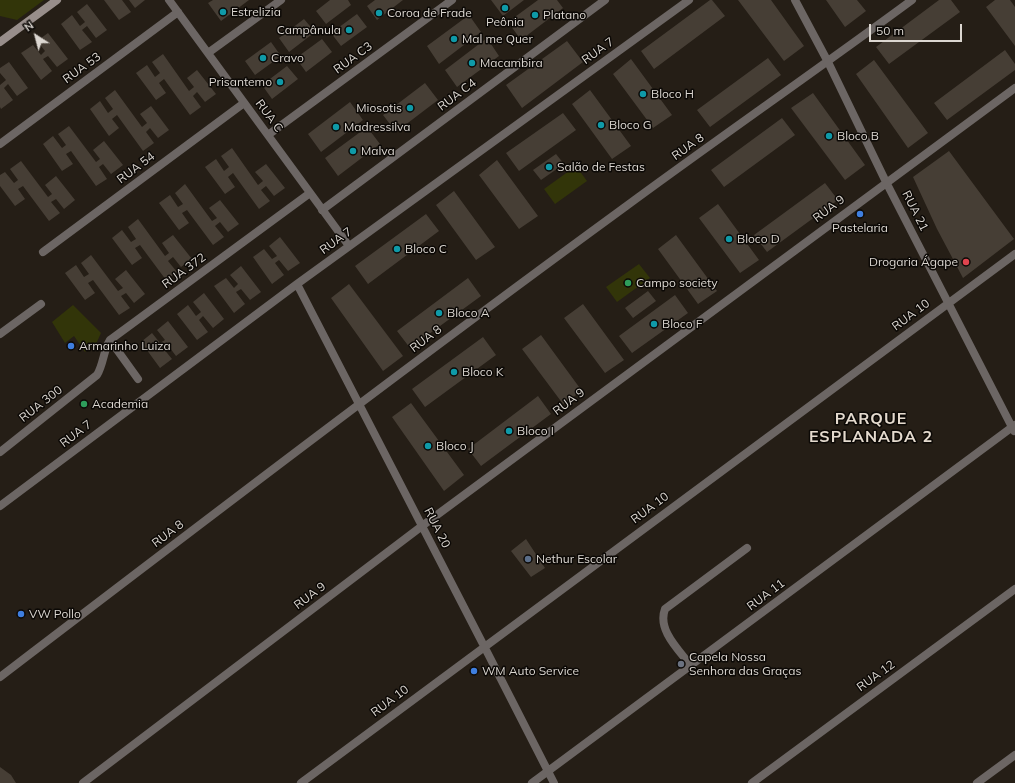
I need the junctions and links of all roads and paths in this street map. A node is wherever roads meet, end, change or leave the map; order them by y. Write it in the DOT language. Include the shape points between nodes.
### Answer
graph roads {
  1 [pos="57,0"];
  2 [pos="169,0"];
  3 [pos="281,0"];
  4 [pos="452,0"];
  5 [pos="605,0"];
  6 [pos="689,0"];
  7 [pos="795,0"];
  8 [pos="912,0"];
  9 [pos="178,12"];
  10 [pos="0,42"];
  11 [pos="208,53"];
  12 [pos="828,62"];
  13 [pos="1015,88"];
  14 [pos="244,103"];
  15 [pos="268,135"];
  16 [pos="0,144"];
  17 [pos="886,182"];
  18 [pos="310,193"];
  19 [pos="322,210"];
  20 [pos="349,246"];
  21 [pos="43,252"];
  22 [pos="1015,254"];
  23 [pos="296,284"];
  24 [pos="949,302"];
  25 [pos="41,304"];
  26 [pos="0,334"];
  27 [pos="110,340"];
  28 [pos="138,378"];
  29 [pos="359,404"];
  30 [pos="1014,428"];
  31 [pos="0,452"];
  32 [pos="0,506"];
  33 [pos="422,526"];
  34 [pos="747,548"];
  35 [pos="1015,589"];
  36 [pos="484,646"];
  37 [pos="691,666"];
  38 [pos="0,677"];
  39 [pos="1015,755"];
  40 [pos="548,772"];
  41 [pos="83,783"];
  42 [pos="301,783"];
  43 [pos="532,783"];
  44 [pos="554,783"];
  45 [pos="752,783"];
  46 [pos="977,783"];
  1 -- 10 [label="street"];
  2 -- 9 [label="street, RUA C"];
  3 -- 11 [label="street"];
  4 -- 15 [label="street, RUA C3"];
  5 -- 19 [label="street, RUA C4"];
  6 -- 20 [label="street, RUA 7"];
  7 -- 12 [label="street, RUA 21"];
  8 -- 12 [label="street, RUA 8"];
  9 -- 11 [label="street, RUA C"];
  9 -- 16 [label="street, RUA 53"];
  11 -- 14 [label="street, RUA C"];
  12 -- 17 [label="street, RUA 21"];
  12 -- 29 [label="street, RUA 8" via="627,206"];
  13 -- 17 [label="street, RUA 9"];
  14 -- 15 [label="street, RUA C"];
  14 -- 21 [label="street, RUA 54"];
  15 -- 18 [label="street, RUA C"];
  17 -- 24 [label="street, RUA 21"];
  17 -- 33 [label="street, RUA 9"];
  18 -- 19 [label="street, RUA C"];
  18 -- 27 [label="street, RUA 372"];
  19 -- 20 [label="street, RUA C"];
  20 -- 23 [label="street, RUA 7"];
  22 -- 24 [label="street, RUA 10"];
  23 -- 29 [label="street, RUA 20"];
  23 -- 32 [label="street, RUA 7"];
  24 -- 30 [label="street, RUA 21"];
  24 -- 36 [label="street, RUA 10"];
  25 -- 26 [label="street"];
  27 -- 28 [label="street"];
  27 -- 31 [label="street, RUA 300" via="97,375"];
  29 -- 33 [label="street, RUA 20"];
  29 -- 38 [label="street, RUA 8"];
  30 -- 37 [label="street, RUA 11"];
  33 -- 36 [label="street, RUA 20"];
  33 -- 41 [label="street, RUA 9"];
  34 -- 37 [label="street" via="665,609 662,616 664,626 671,640"];
  35 -- 45 [label="street, RUA 12"];
  36 -- 40 [label="street, RUA 20"];
  36 -- 42 [label="street, RUA 10"];
  37 -- 40 [label="street, RUA 11"];
  39 -- 46 [label="street"];
  40 -- 43 [label="street, RUA 11"];
  40 -- 44 [label="street, RUA 20"];
}
